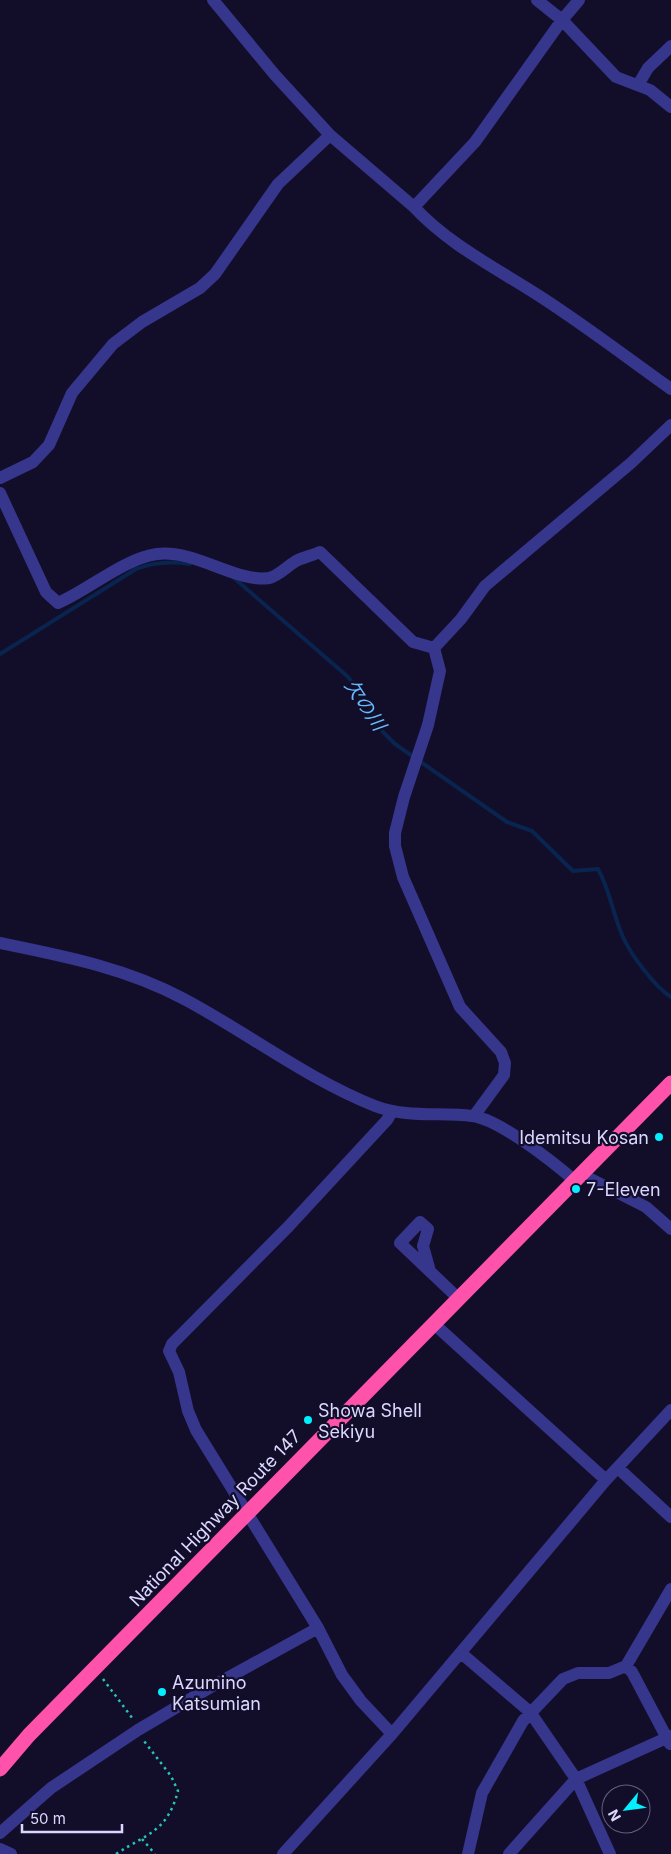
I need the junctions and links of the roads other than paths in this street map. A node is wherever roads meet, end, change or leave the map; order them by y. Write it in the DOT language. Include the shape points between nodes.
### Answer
graph roads {
  1 [pos="213,0"];
  2 [pos="537,0"];
  3 [pos="580,0"];
  4 [pos="562,20"];
  5 [pos="671,46"];
  6 [pos="638,85"];
  7 [pos="671,107"];
  8 [pos="330,135"];
  9 [pos="414,207"];
  10 [pos="671,389"];
  11 [pos="671,425"];
  12 [pos="0,478"];
  13 [pos="0,493"];
  14 [pos="434,648"];
  15 [pos="0,943"];
  16 [pos="670,1086"];
  17 [pos="392,1111"];
  18 [pos="474,1116"];
  19 [pos="577,1177"];
  20 [pos="671,1229"];
  21 [pos="430,1271"];
  22 [pos="458,1298"];
  23 [pos="433,1323"];
  24 [pos="671,1410"];
  25 [pos="618,1468"];
  26 [pos="606,1480"];
  27 [pos="246,1514"];
  28 [pos="671,1516"];
  29 [pos="671,1589"];
  30 [pos="318,1628"];
  31 [pos="461,1653"];
  32 [pos="626,1666"];
  33 [pos="530,1712"];
  34 [pos="392,1734"];
  35 [pos="670,1740"];
  36 [pos="0,1769"];
  37 [pos="576,1780"];
  38 [pos="0,1833"];
  39 [pos="0,1849"];
  40 [pos="11,1854"];
  41 [pos="283,1854"];
  42 [pos="468,1854"];
  43 [pos="509,1854"];
  44 [pos="610,1854"];
  1 -- 8 [label="street"];
  2 -- 4 [label="street"];
  3 -- 4 [label="street"];
  4 -- 6 [label="street" via="616,77"];
  4 -- 9 [label="street" via="475,142"];
  5 -- 6 [label="street" via="648,68"];
  6 -- 7 [label="street"];
  8 -- 9 [label="street"];
  8 -- 12 [label="street" via="278,184 215,274 200,288 142,322 113,344 72,393 49,445 33,462"];
  9 -- 10 [label="street" via="456,243 546,300"];
  11 -- 14 [label="street" via="485,586"];
  13 -- 14 [label="street" via="46,592 58,603 80,594 139,557 183,555 253,577 270,578 298,560 320,552 413,642"];
  14 -- 18 [label="street" via="440,671 419,757 404,797 395,846 404,877 460,1007 501,1052 505,1063 504,1075"];
  15 -- 17 [label="street" via="88,961 155,985 335,1088"];
  16 -- 19 [label="highway, National Highway Route 147"];
  17 -- 18 [label="street"];
  17 -- 27 [label="street" via="288,1227 172,1344 169,1351 181,1379 192,1423"];
  18 -- 19 [label="street" via="490,1122"];
  19 -- 20 [label="street" via="646,1207"];
  19 -- 22 [label="highway, National Highway Route 147"];
  21 -- 22 [label="street"];
  22 -- 23 [label="highway, National Highway Route 147"];
  23 -- 26 [label="street"];
  23 -- 27 [label="highway, National Highway Route 147"];
  24 -- 25 [label="street"];
  25 -- 26 [label="street"];
  25 -- 28 [label="street"];
  26 -- 31 [label="street"];
  27 -- 30 [label="street"];
  27 -- 36 [label="highway, National Highway Route 147" via="30,1734"];
  29 -- 32 [label="street"];
  30 -- 34 [label="street" via="342,1675"];
  30 -- 38 [label="street" via="138,1730 52,1788"];
  31 -- 33 [label="street"];
  31 -- 34 [label="street"];
  32 -- 33 [label="street" via="609,1673 584,1673 562,1679"];
  32 -- 35 [label="street"];
  33 -- 37 [label="street"];
  33 -- 42 [label="street" via="482,1792"];
  34 -- 41 [label="street"];
  35 -- 37 [label="street"];
  37 -- 43 [label="street"];
  37 -- 44 [label="street"];
  39 -- 40 [label="street"];
}
